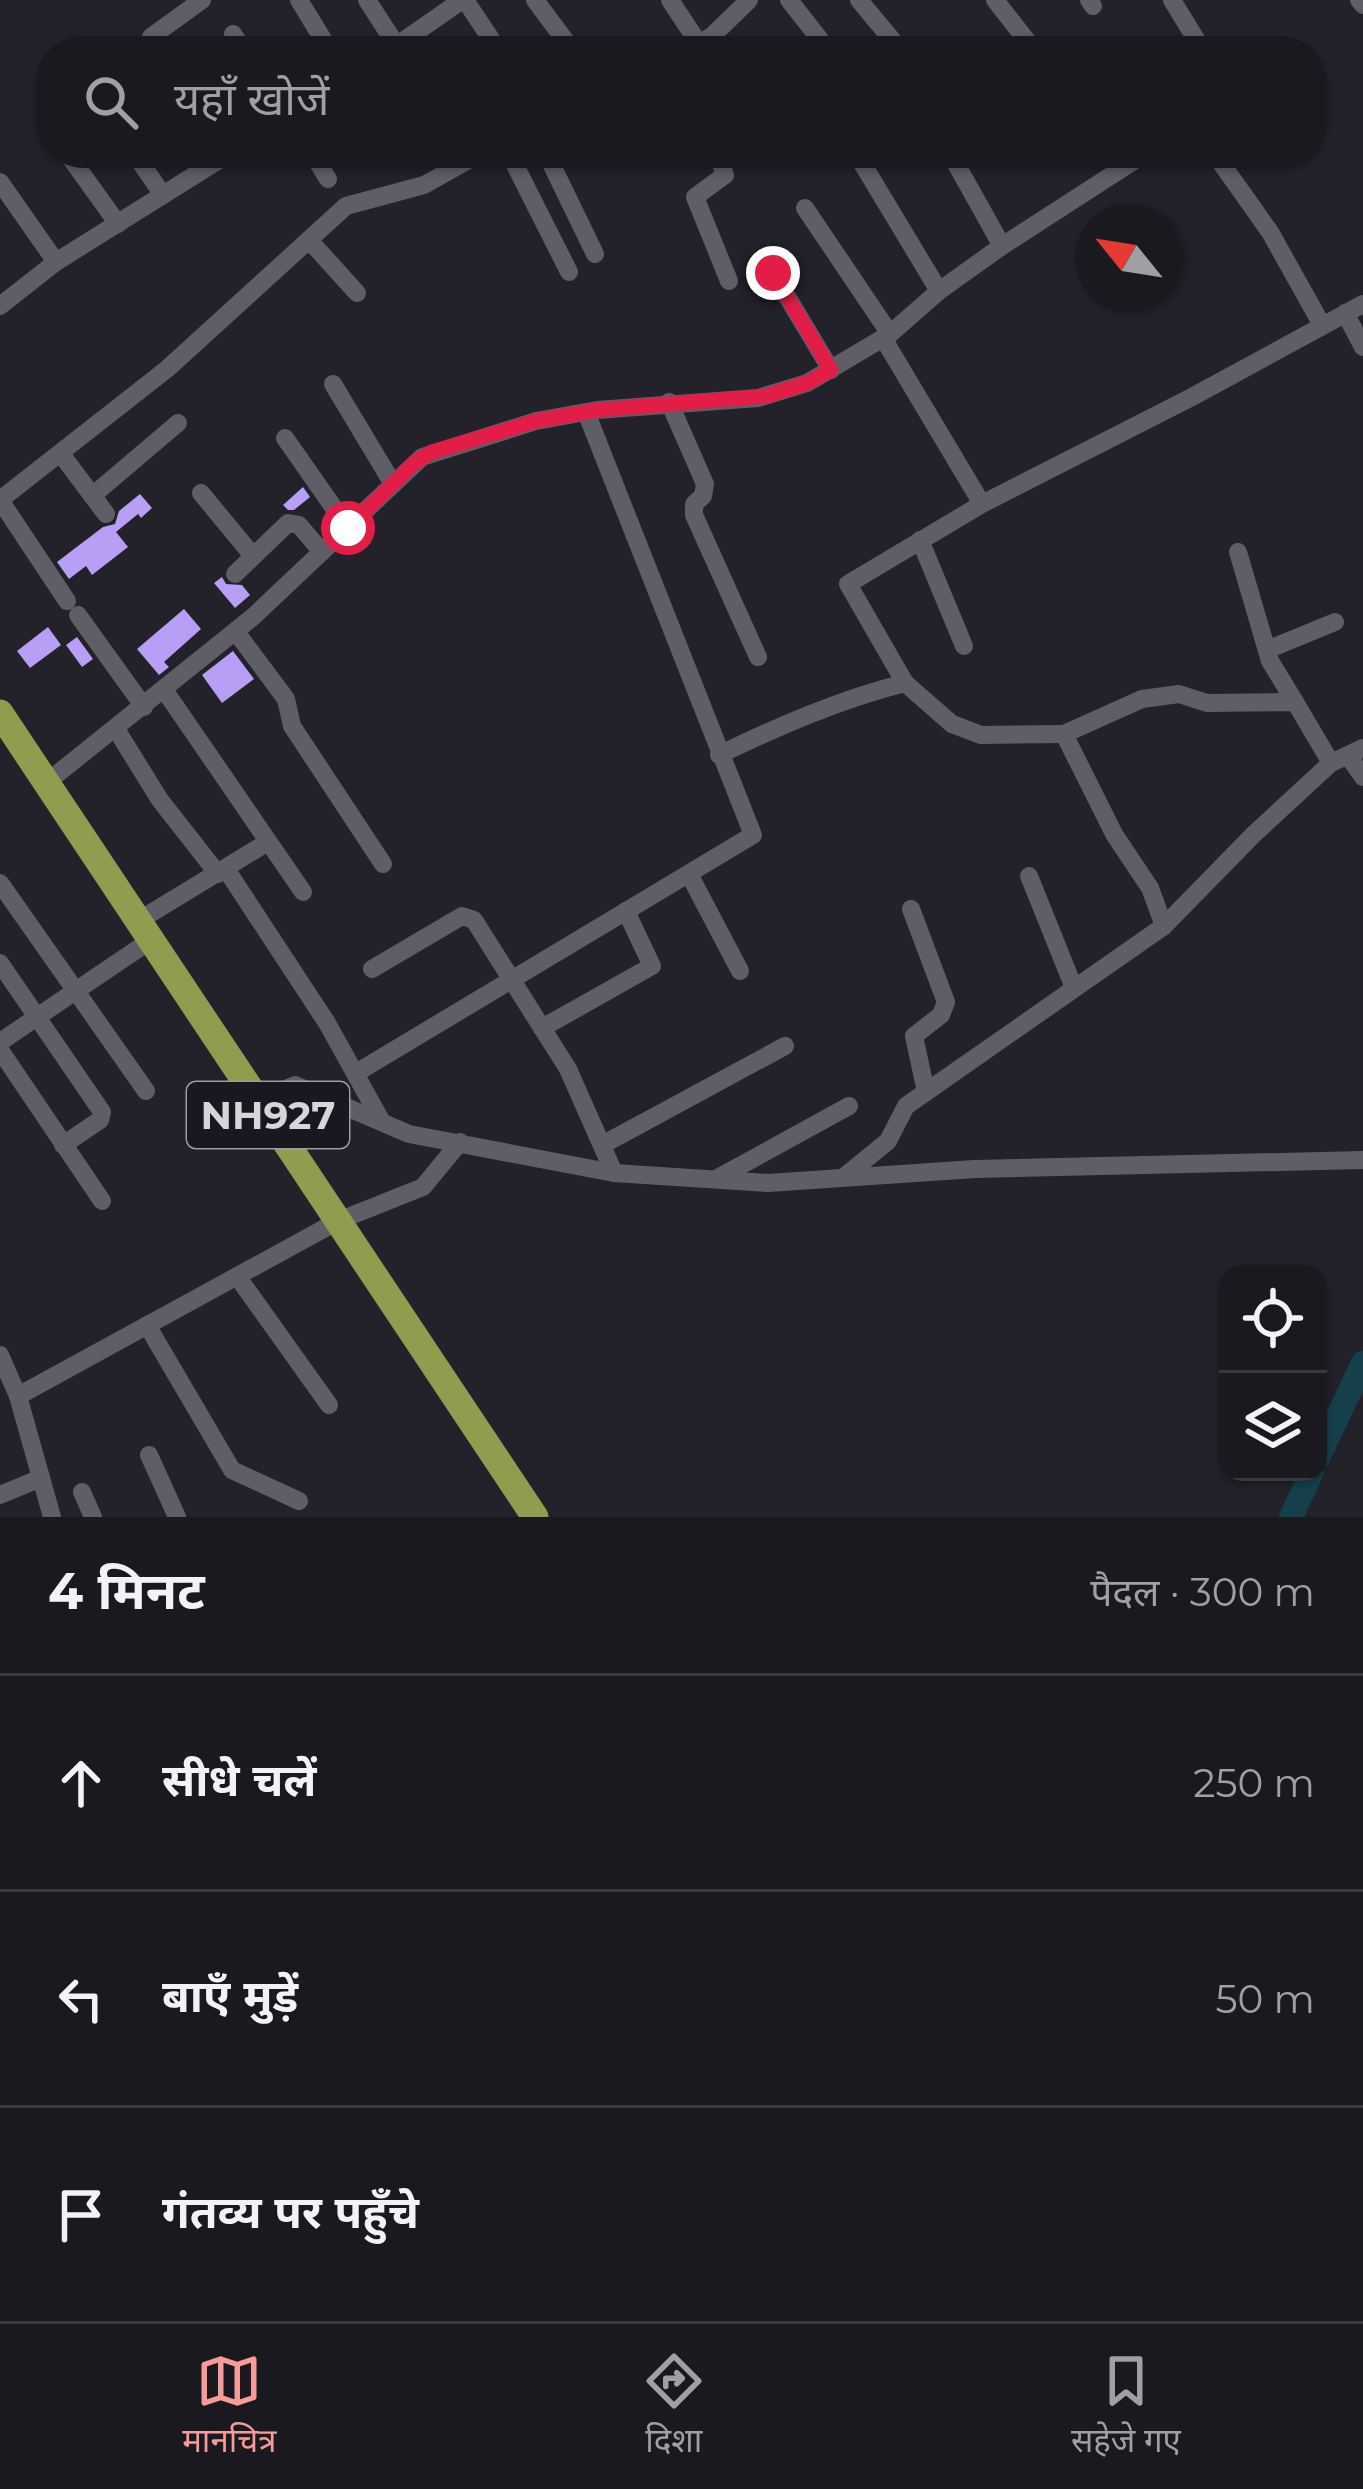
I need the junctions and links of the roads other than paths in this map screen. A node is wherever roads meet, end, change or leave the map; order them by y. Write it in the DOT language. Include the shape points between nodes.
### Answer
graph roads {
  1 [pos="202,0"];
  2 [pos="299,0"];
  3 [pos="367,0"];
  4 [pos="464,0"];
  5 [pos="535,0"];
  6 [pos="670,0"];
  7 [pos="749,0"];
  8 [pos="789,0"];
  9 [pos="860,0"];
  10 [pos="995,0"];
  11 [pos="1172,0"];
  12 [pos="152,36"];
  13 [pos="321,36"];
  14 [pos="388,36"];
  15 [pos="413,36"];
  16 [pos="489,36"];
  17 [pos="561,36"];
  18 [pos="688,36"];
  19 [pos="706,36"];
  20 [pos="817,36"];
  21 [pos="889,36"];
  22 [pos="1023,36"];
  23 [pos="1194,36"];
  24 [pos="78,168"];
  25 [pos="145,168"];
  26 [pos="206,168"];
  27 [pos="321,168"];
  28 [pos="454,168"];
  29 [pos="517,168"];
  30 [pos="553,168"];
  31 [pos="722,168"];
  32 [pos="865,168"];
  33 [pos="958,168"];
  34 [pos="1108,168"];
  35 [pos="1225,168"];
  36 [pos="328,179"];
  37 [pos="0,182"];
  38 [pos="164,195"];
  39 [pos="805,208"];
  40 [pos="118,224"];
  41 [pos="309,240"];
  42 [pos="1002,246"];
  43 [pos="595,254"];
  44 [pos="56,262"];
  45 [pos="569,272"];
  46 [pos="773,273"];
  47 [pos="0,275"];
  48 [pos="729,281"];
  49 [pos="939,291"];
  50 [pos="357,293"];
  51 [pos="7,300"];
  52 [pos="1354,308"];
  53 [pos="1322,325"];
  54 [pos="887,336"];
  55 [pos="1363,347"];
  56 [pos="831,370"];
  57 [pos="333,384"];
  58 [pos="669,402"];
  59 [pos="586,412"];
  60 [pos="178,423"];
  61 [pos="286,438"];
  62 [pos="61,454"];
  63 [pos="393,484"];
  64 [pos="200,493"];
  65 [pos="92,496"];
  66 [pos="982,504"];
  67 [pos="106,514"];
  68 [pos="348,528"];
  69 [pos="920,540"];
  70 [pos="322,552"];
  71 [pos="1238,552"];
  72 [pos="253,556"];
  73 [pos="235,574"];
  74 [pos="1335,622"];
  75 [pos="236,632"];
  76 [pos="964,646"];
  77 [pos="1267,650"];
  78 [pos="758,657"];
  79 [pos="905,683"];
  80 [pos="164,691"];
  81 [pos="1295,702"];
  82 [pos="144,707"];
  83 [pos="4,726"];
  84 [pos="116,729"];
  85 [pos="1064,734"];
  86 [pos="719,755"];
  87 [pos="1348,756"];
  88 [pos="1363,777"];
  89 [pos="46,783"];
  90 [pos="268,842"];
  91 [pos="383,863"];
  92 [pos="222,871"];
  93 [pos="689,874"];
  94 [pos="1029,876"];
  95 [pos="0,883"];
  96 [pos="302,892"];
  97 [pos="911,909"];
  98 [pos="626,911"];
  99 [pos="1163,926"];
  100 [pos="145,931"];
  101 [pos="0,963"];
  102 [pos="373,969"];
  103 [pos="740,971"];
  104 [pos="510,979"];
  105 [pos="1074,988"];
  106 [pos="76,992"];
  107 [pos="38,1018"];
  108 [pos="542,1028"];
  109 [pos="0,1046"];
  110 [pos="784,1046"];
  111 [pos="356,1073"];
  112 [pos="146,1091"];
  113 [pos="926,1092"];
  114 [pos="258,1101"];
  115 [pos="849,1106"];
  116 [pos="382,1122"];
  117 [pos="460,1142"];
  118 [pos="63,1145"];
  119 [pos="602,1145"];
  120 [pos="1363,1160"];
  121 [pos="614,1173"];
  122 [pos="844,1177"];
  123 [pos="716,1179"];
  124 [pos="103,1201"];
  125 [pos="338,1221"];
  126 [pos="237,1276"];
  127 [pos="147,1325"];
  128 [pos="0,1355"];
  129 [pos="18,1396"];
  130 [pos="328,1405"];
  131 [pos="149,1455"];
  132 [pos="41,1478"];
  133 [pos="82,1492"];
  134 [pos="0,1495"];
  135 [pos="298,1501"];
  136 [pos="52,1517"];
  137 [pos="93,1517"];
  138 [pos="177,1517"];
  139 [pos="536,1517"];
  1 -- 12 [label="street"];
  2 -- 13 [label="street"];
  3 -- 14 [label="street"];
  4 -- 15 [label="street"];
  4 -- 16 [label="street"];
  5 -- 17 [label="street"];
  6 -- 18 [label="street"];
  7 -- 19 [label="street"];
  8 -- 20 [label="street"];
  9 -- 21 [label="street"];
  10 -- 22 [label="street"];
  11 -- 23 [label="street"];
  24 -- 40 [label="street"];
  25 -- 38 [label="street"];
  26 -- 38 [label="street"];
  27 -- 36 [label="street"];
  28 -- 41 [label="street" via="424,185 346,206"];
  29 -- 45 [label="street"];
  30 -- 43 [label="street"];
  31 -- 48 [label="street" via="725,175 695,197"];
  32 -- 49 [label="street"];
  33 -- 42 [label="street"];
  34 -- 42 [label="street"];
  35 -- 53 [label="street"];
  37 -- 44 [label="street"];
  38 -- 40 [label="street"];
  39 -- 54 [label="street"];
  40 -- 44 [label="street"];
  41 -- 50 [label="street"];
  41 -- 62 [label="street"];
  42 -- 49 [label="street"];
  44 -- 51 [label="street"];
  46 -- 56 [label="street"];
  47 -- 51 [label="street"];
  49 -- 54 [label="street"];
  52 -- 53 [label="street"];
  52 -- 55 [label="street"];
  53 -- 66 [label="street"];
  54 -- 56 [label="street"];
  54 -- 66 [label="street"];
  56 -- 58 [label="street" via="758,398"];
  57 -- 63 [label="street"];
  58 -- 59 [label="street"];
  58 -- 78 [label="street" via="706,484 694,515"];
  59 -- 63 [label="street" via="432,452"];
  59 -- 86 [label="street"];
  60 -- 65 [label="street"];
  61 -- 68 [label="street"];
  62 -- 65 [label="street"];
  62 -- 82 [label="street" via="0,500"];
  63 -- 68 [label="street"];
  64 -- 72 [label="street"];
  65 -- 67 [label="street"];
  66 -- 69 [label="street"];
  68 -- 70 [label="street"];
  69 -- 76 [label="street"];
  69 -- 79 [label="street" via="848,584"];
  70 -- 72 [label="street" via="293,522"];
  70 -- 75 [label="street"];
  71 -- 77 [label="street"];
  72 -- 73 [label="street"];
  74 -- 77 [label="street"];
  75 -- 80 [label="street"];
  75 -- 91 [label="street" via="286,699 292,726"];
  77 -- 81 [label="street"];
  79 -- 85 [label="street" via="952,724 981,735"];
  79 -- 86 [label="street"];
  80 -- 82 [label="street"];
  80 -- 90 [label="street"];
  81 -- 85 [label="street" via="1142,699"];
  81 -- 87 [label="street"];
  82 -- 84 [label="street"];
  83 -- 89 [label="highway, NH927"];
  84 -- 89 [label="street"];
  84 -- 92 [label="street" via="160,800"];
  85 -- 99 [label="street"];
  86 -- 93 [label="street" via="753,835"];
  87 -- 88 [label="street"];
  87 -- 99 [label="street" via="1254,834"];
  89 -- 100 [label="highway, NH927"];
  90 -- 92 [label="street"];
  90 -- 96 [label="street"];
  92 -- 100 [label="street"];
  92 -- 111 [label="street"];
  93 -- 98 [label="street"];
  93 -- 103 [label="street"];
  94 -- 105 [label="street"];
  95 -- 106 [label="street"];
  97 -- 113 [label="street" via="946,1002 914,1036"];
  98 -- 104 [label="street"];
  98 -- 108 [label="street" via="652,966"];
  99 -- 105 [label="street"];
  100 -- 106 [label="street"];
  100 -- 114 [label="highway, NH927"];
  101 -- 107 [label="street"];
  102 -- 104 [label="street" via="469,916"];
  104 -- 108 [label="street"];
  104 -- 111 [label="street"];
  105 -- 113 [label="street"];
  106 -- 107 [label="street"];
  106 -- 112 [label="street"];
  107 -- 109 [label="street"];
  107 -- 118 [label="street" via="103,1116"];
  108 -- 119 [label="street"];
  109 -- 118 [label="street"];
  110 -- 119 [label="street"];
  111 -- 116 [label="street"];
  113 -- 122 [label="street" via="906,1106 888,1141"];
  114 -- 116 [label="street" via="295,1085"];
  114 -- 125 [label="highway, NH927"];
  115 -- 123 [label="street"];
  116 -- 117 [label="street"];
  117 -- 121 [label="street"];
  117 -- 125 [label="street" via="424,1187"];
  118 -- 124 [label="street"];
  119 -- 121 [label="street"];
  120 -- 122 [label="street"];
  121 -- 123 [label="street"];
  122 -- 123 [label="street"];
  125 -- 126 [label="street"];
  125 -- 139 [label="highway, NH927"];
  126 -- 127 [label="street"];
  126 -- 130 [label="street"];
  127 -- 129 [label="street"];
  127 -- 135 [label="street" via="236,1474"];
  128 -- 129 [label="street"];
  129 -- 132 [label="street"];
  131 -- 138 [label="street"];
  132 -- 134 [label="street"];
  132 -- 136 [label="street"];
  133 -- 137 [label="street"];
}
